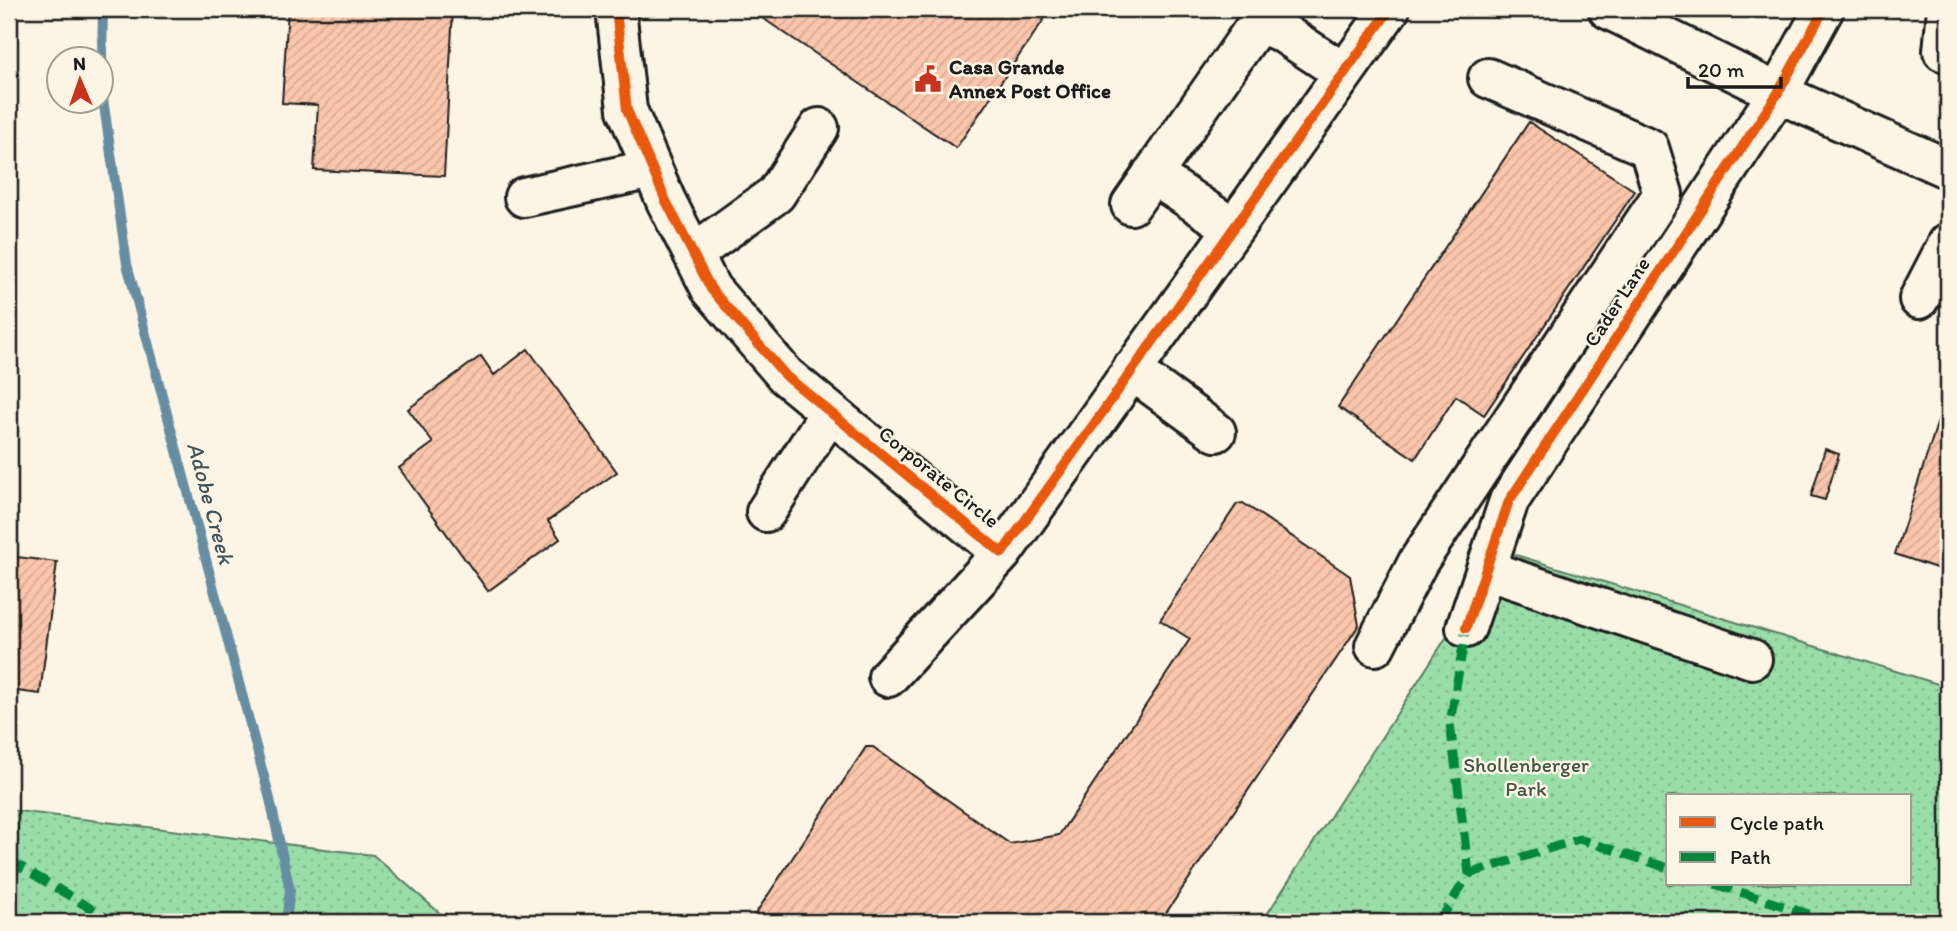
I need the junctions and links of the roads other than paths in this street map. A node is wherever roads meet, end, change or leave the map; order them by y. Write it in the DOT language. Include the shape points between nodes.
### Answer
graph roads {
  1 [pos="616,9"];
  2 [pos="1390,9"];
  3 [pos="1608,9"];
  4 [pos="1824,9"];
  5 [pos="1947,9"];
  6 [pos="1264,16"];
  7 [pos="1948,53"];
  8 [pos="1344,73"];
  9 [pos="1488,78"];
  10 [pos="1778,93"];
  11 [pos="819,128"];
  12 [pos="652,169"];
  13 [pos="1948,169"];
  14 [pos="1152,174"];
  15 [pos="524,197"];
  16 [pos="1131,205"];
  17 [pos="1233,228"];
  18 [pos="1948,243"];
  19 [pos="693,254"];
  20 [pos="1920,299"];
  21 [pos="1131,370"];
  22 [pos="830,412"];
  23 [pos="1216,432"];
  24 [pos="766,512"];
  25 [pos="1002,553"];
  26 [pos="1486,570"];
  27 [pos="1466,628"];
  28 [pos="1375,646"];
  29 [pos="1752,659"];
  30 [pos="888,677"];
  1 -- 12 [label="street, Corporate Circle" via="627,110"];
  2 -- 8 [label="street, Corporate Circle"];
  3 -- 10 [label="street"];
  4 -- 10 [label="street, Cader Lane"];
  5 -- 7 [label="street" via="1943,51"];
  6 -- 8 [label="street"];
  6 -- 14 [label="street"];
  8 -- 17 [label="street, Corporate Circle"];
  9 -- 28 [label="street" via="1649,148 1663,194 1418,562"];
  10 -- 13 [label="street"];
  10 -- 26 [label="street, Cader Lane" via="1509,501"];
  11 -- 19 [label="street" via="776,194"];
  12 -- 15 [label="street"];
  12 -- 19 [label="street, Corporate Circle"];
  14 -- 16 [label="street"];
  14 -- 17 [label="street"];
  17 -- 21 [label="street, Corporate Circle"];
  18 -- 20 [label="street"];
  19 -- 22 [label="street, Corporate Circle" via="719,299 786,376"];
  21 -- 23 [label="street"];
  21 -- 25 [label="street, Corporate Circle"];
  22 -- 24 [label="street"];
  22 -- 25 [label="street, Corporate Circle"];
  25 -- 30 [label="street"];
  26 -- 27 [label="street, Cader Lane"];
  26 -- 29 [label="street"];
}
